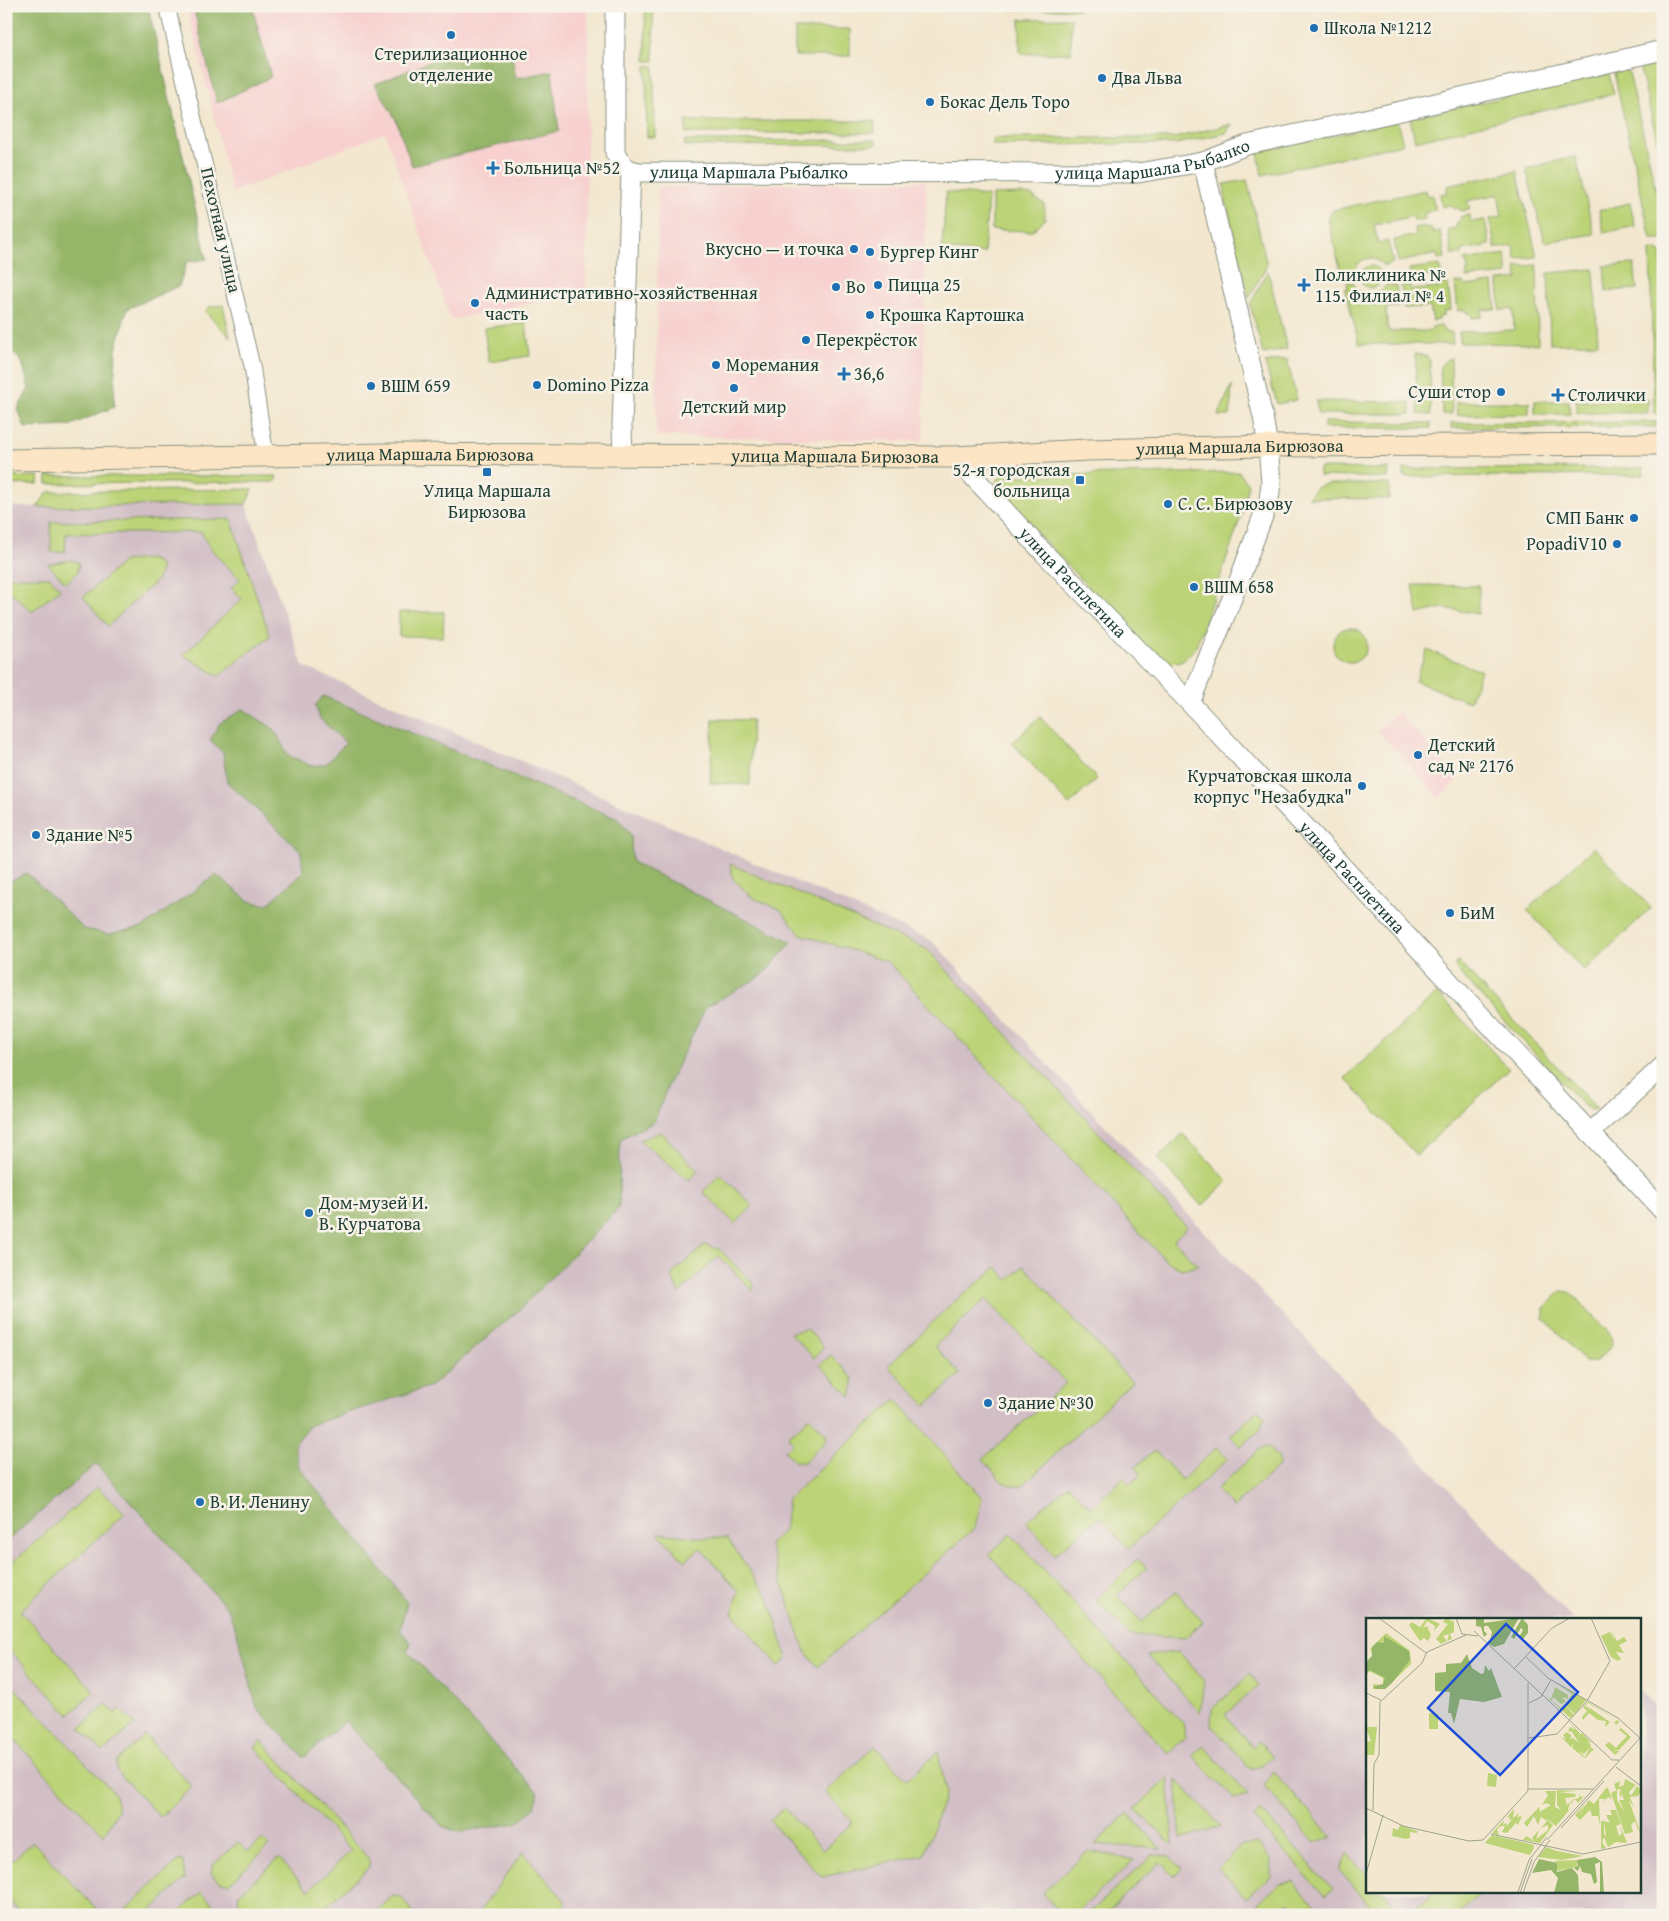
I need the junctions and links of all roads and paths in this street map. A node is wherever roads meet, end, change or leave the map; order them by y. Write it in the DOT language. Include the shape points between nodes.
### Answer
graph roads {
  1 [pos="167,6"];
  2 [pos="616,6"];
  3 [pos="1663,50"];
  4 [pos="1203,162"];
  5 [pos="631,171"];
  6 [pos="1663,444"];
  7 [pos="1268,446"];
  8 [pos="266,456"];
  9 [pos="623,456"];
  10 [pos="955,457"];
  11 [pos="6,460"];
  12 [pos="1190,703"];
  13 [pos="1663,1066"];
  14 [pos="1590,1133"];
  15 [pos="1663,1211"];
  1 -- 8 [label="street, Пехотная улица" via="252,366"];
  2 -- 5 [label="street" via="614,145 618,160"];
  3 -- 4 [label="street, улица Маршала Рыбалко" via="1248,145"];
  4 -- 5 [label="street, улица Маршала Рыбалко" via="1138,172 700,174"];
  4 -- 7 [label="street"];
  5 -- 9 [label="street"];
  6 -- 7 [label="main road, улица Маршала Бирюзова"];
  7 -- 10 [label="main road, улица Маршала Бирюзова"];
  7 -- 12 [label="street" via="1269,500"];
  8 -- 9 [label="main road, улица Маршала Бирюзова"];
  8 -- 11 [label="main road, улица Маршала Бирюзова"];
  9 -- 10 [label="main road, улица Маршала Бирюзова"];
  10 -- 12 [label="street, улица Расплетина"];
  12 -- 14 [label="street, улица Расплетина"];
  13 -- 14 [label="street"];
  14 -- 15 [label="street, улица Расплетина"];
}
